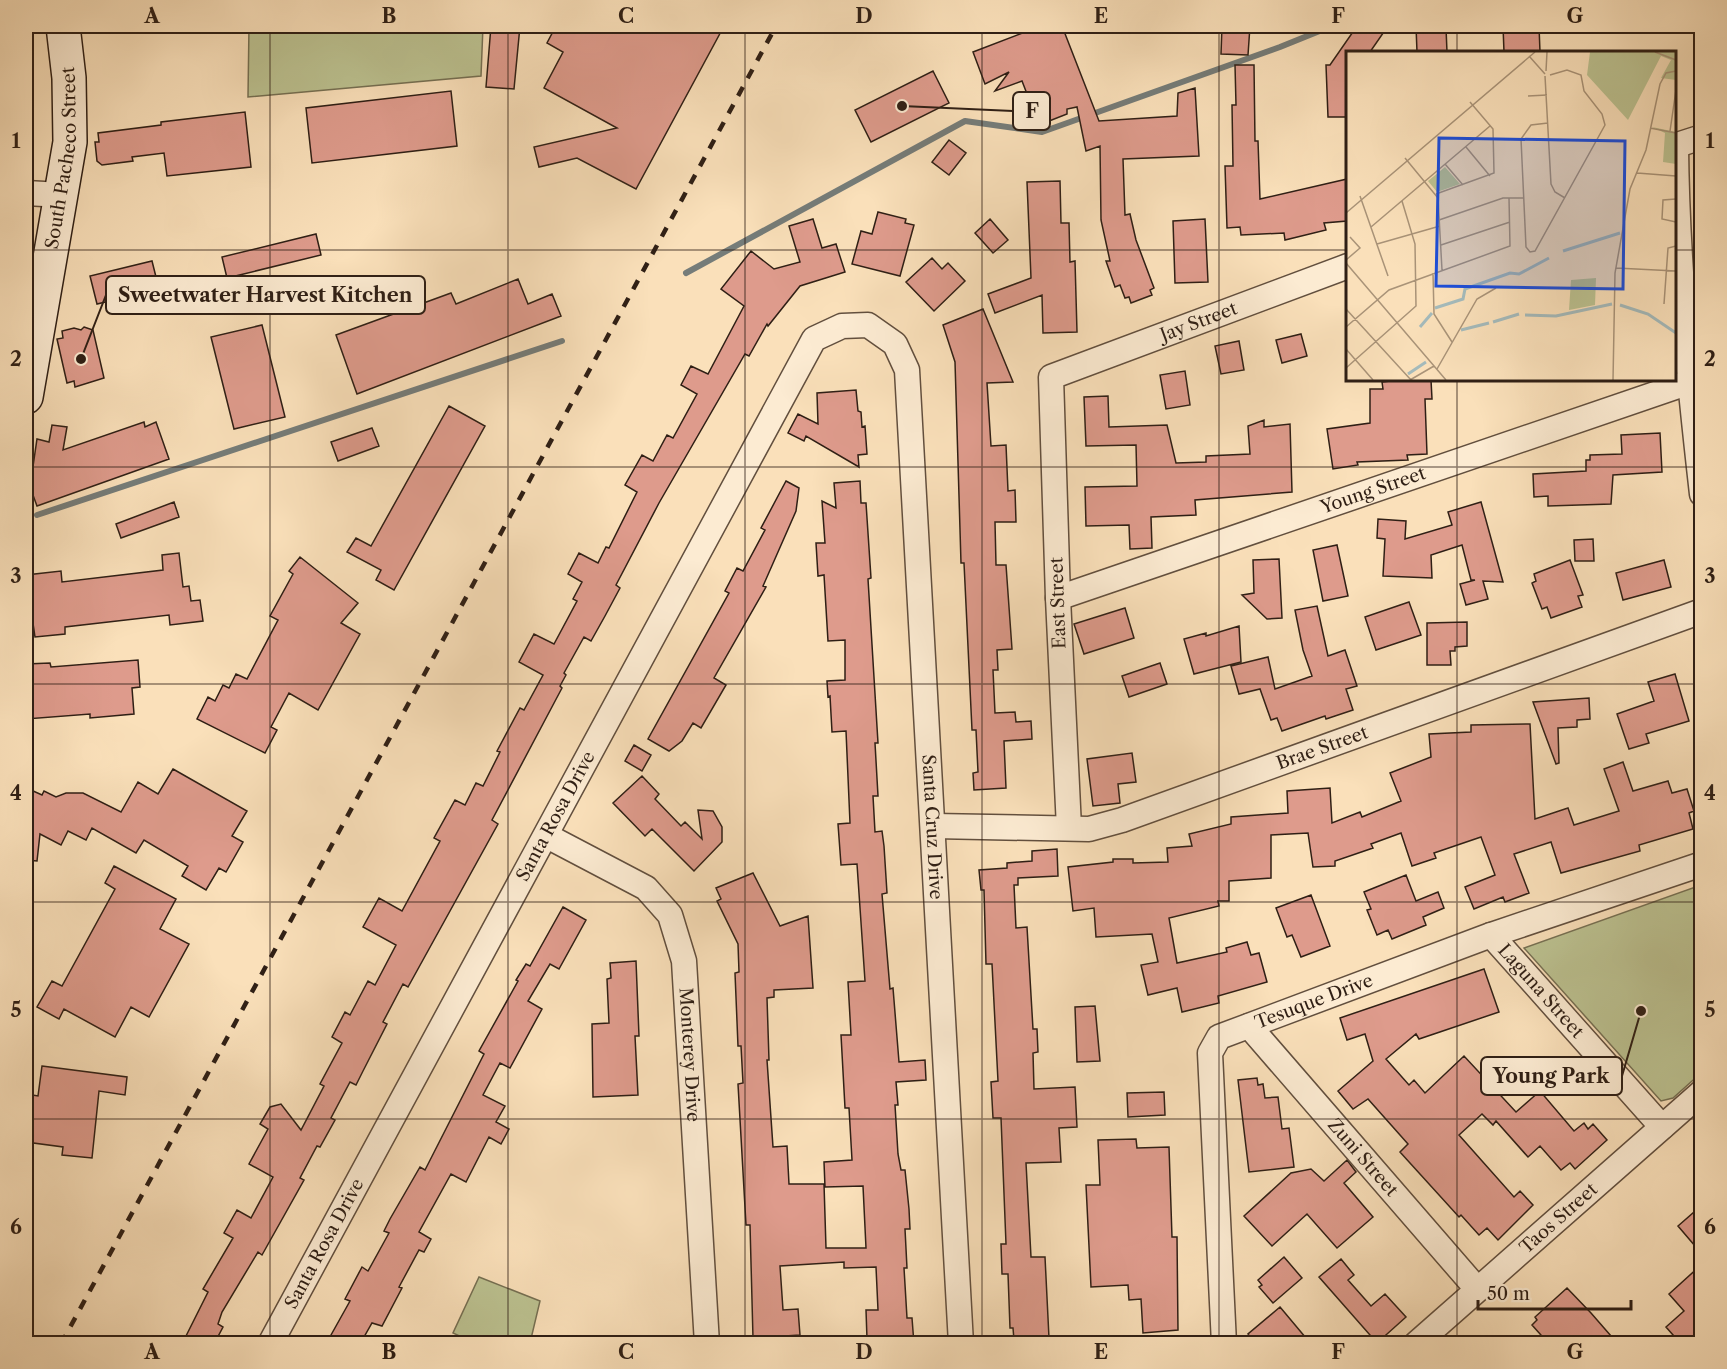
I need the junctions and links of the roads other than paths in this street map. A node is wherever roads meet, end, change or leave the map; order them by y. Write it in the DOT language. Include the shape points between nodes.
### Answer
graph roads {
  1 [pos="63,26"];
  2 [pos="1701,137"];
  3 [pos="1676,146"];
  4 [pos="1676,176"];
  5 [pos="26,193"];
  6 [pos="62,195"];
  7 [pos="1346,266"];
  8 [pos="868,326"];
  9 [pos="1051,377"];
  10 [pos="1690,382"];
  11 [pos="26,397"];
  12 [pos="1701,494"];
  13 [pos="1058,598"];
  14 [pos="1701,611"];
  15 [pos="934,826"];
  16 [pos="1069,828"];
  17 [pos="547,836"];
  18 [pos="1701,864"];
  19 [pos="1491,935"];
  20 [pos="1249,1026"];
  21 [pos="1701,1092"];
  22 [pos="1662,1127"];
  23 [pos="1477,1289"];
  24 [pos="270,1344"];
  25 [pos="707,1344"];
  26 [pos="962,1344"];
  27 [pos="1224,1344"];
  28 [pos="1416,1344"];
  1 -- 6 [label="street, South Pacheco Street" via="72,113"];
  2 -- 3 [label="street"];
  4 -- 10 [label="street"];
  5 -- 6 [label="street"];
  6 -- 11 [label="street, South Pacheco Street"];
  7 -- 9 [label="street, Jay Street"];
  8 -- 15 [label="street, Santa Cruz Drive" via="895,344 907,370"];
  8 -- 17 [label="street, Santa Rosa Drive" via="842,326 814,339"];
  9 -- 13 [label="street, East Street"];
  10 -- 12 [label="street"];
  10 -- 13 [label="street, Young Street"];
  13 -- 16 [label="street, East Street"];
  14 -- 16 [label="street, Brae Street" via="1122,820 1089,829"];
  15 -- 16 [label="street, Brae Street"];
  15 -- 26 [label="street, Santa Cruz Drive"];
  17 -- 24 [label="street, Santa Rosa Drive"];
  17 -- 25 [label="street, Monterey Drive" via="646,888 670,915 684,961"];
  18 -- 19 [label="street, Tesuque Drive"];
  19 -- 20 [label="street, Tesuque Drive"];
  19 -- 22 [label="street, Laguna Street"];
  20 -- 23 [label="street, Zuni Street"];
  20 -- 27 [label="street, Tesuque Drive" via="1219,1037 1210,1053"];
  21 -- 22 [label="street, Taos Street"];
  22 -- 23 [label="street, Taos Street"];
  23 -- 28 [label="street, Taos Street"];
}
